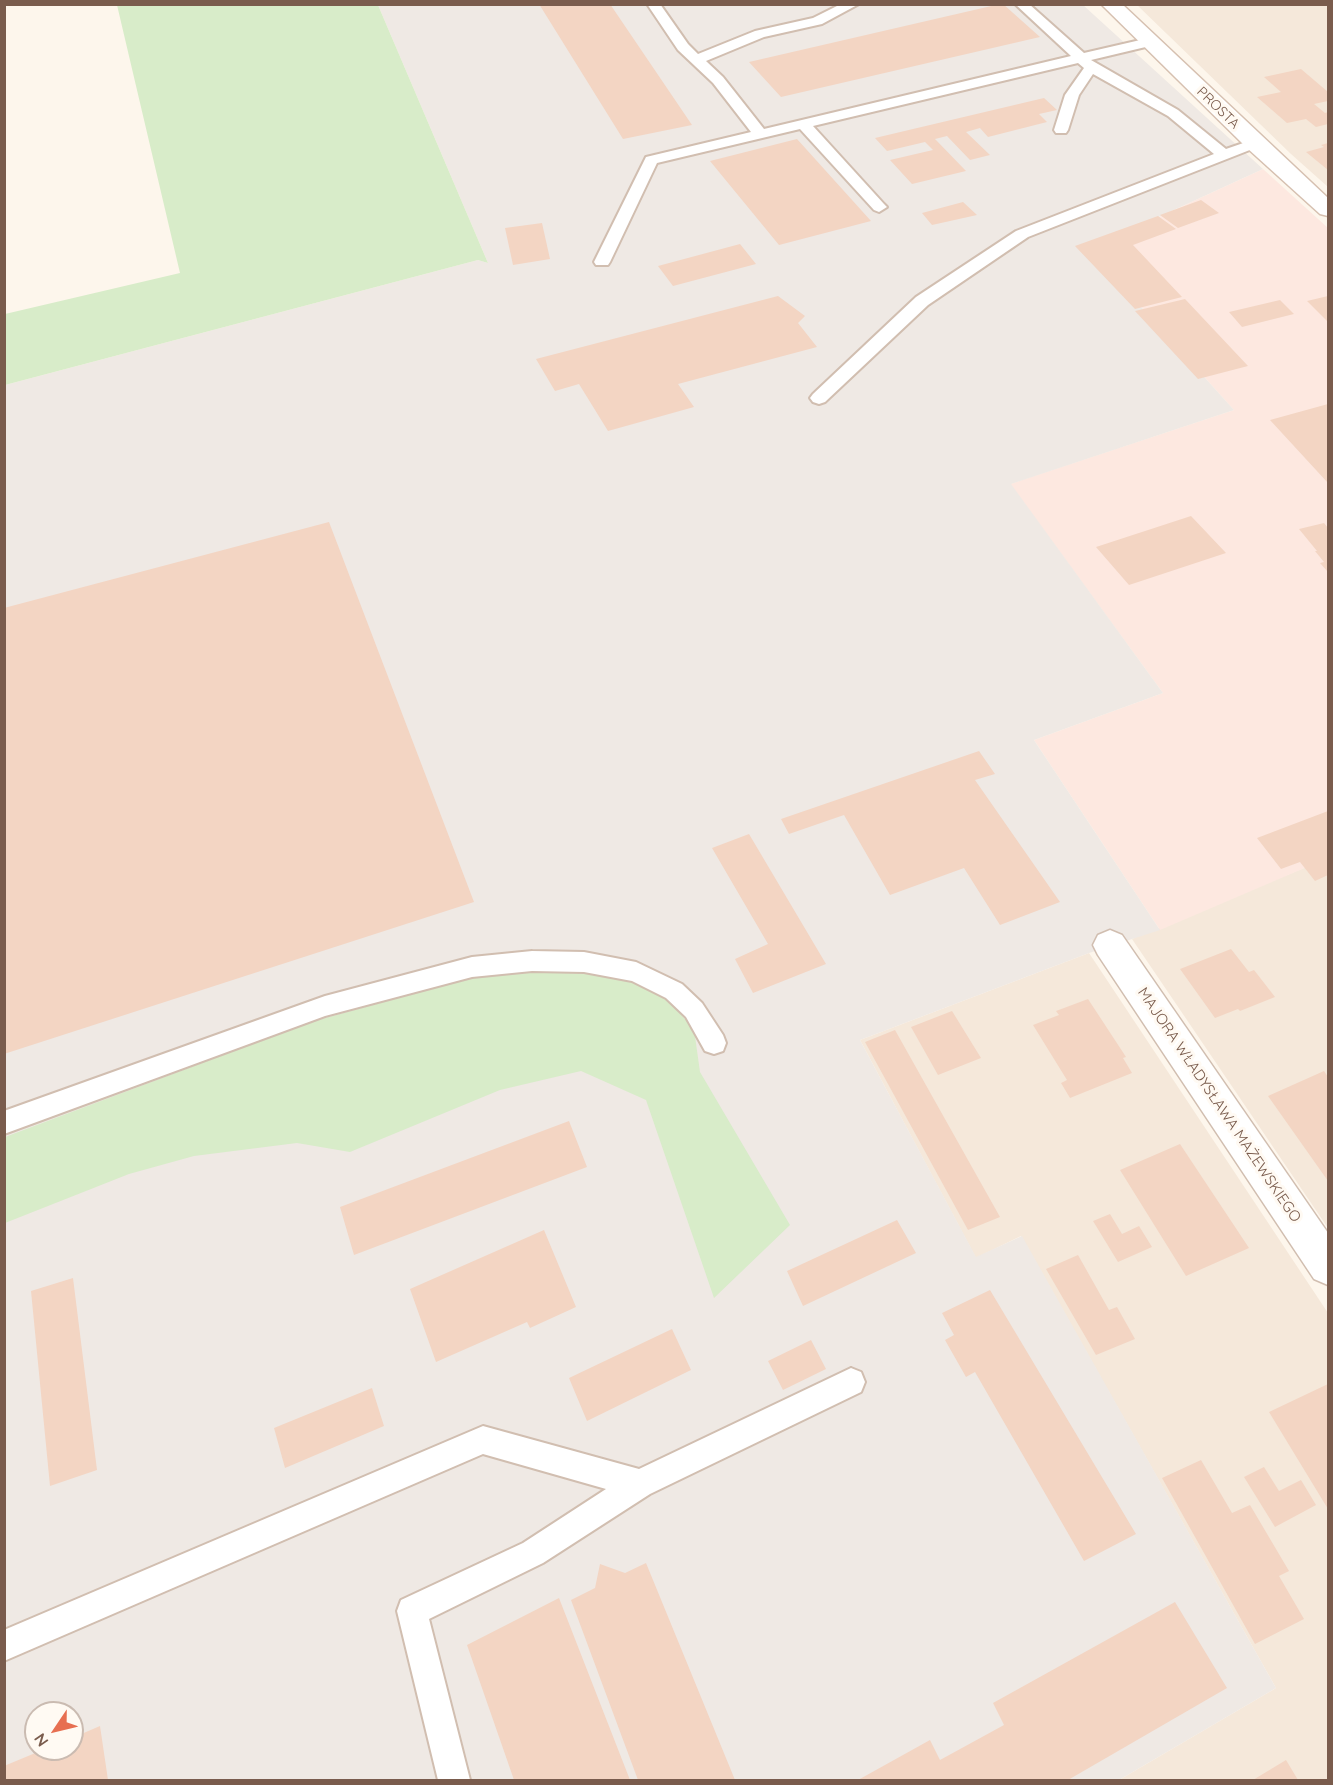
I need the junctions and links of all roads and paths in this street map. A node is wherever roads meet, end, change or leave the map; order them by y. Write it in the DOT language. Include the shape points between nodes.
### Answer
graph roads {
  1 [pos="653,4"];
  2 [pos="853,4"];
  3 [pos="1021,4"];
  4 [pos="1110,4"];
  5 [pos="1149,42"];
  6 [pos="696,60"];
  7 [pos="1086,62"];
  8 [pos="803,123"];
  9 [pos="1061,130"];
  10 [pos="760,134"];
  11 [pos="1255,143"];
  12 [pos="1224,155"];
  13 [pos="879,207"];
  14 [pos="1329,209"];
  15 [pos="602,262"];
  16 [pos="819,398"];
  17 [pos="1110,945"];
  18 [pos="714,1043"];
  19 [pos="4,1123"];
  20 [pos="1329,1266"];
  21 [pos="851,1382"];
  22 [pos="640,1484"];
  23 [pos="4,1646"];
  24 [pos="454,1780"];
  1 -- 6 [label="lane"];
  2 -- 6 [label="lane" via="817,21 760,34"];
  3 -- 7 [label="lane"];
  4 -- 5 [label="main road, PROSTA"];
  5 -- 7 [label="lane"];
  5 -- 11 [label="main road, PROSTA"];
  6 -- 10 [label="lane" via="718,80"];
  7 -- 8 [label="lane"];
  7 -- 9 [label="lane"];
  7 -- 12 [label="lane" via="1173,113"];
  8 -- 10 [label="lane"];
  8 -- 13 [label="lane"];
  10 -- 15 [label="lane" via="651,160"];
  11 -- 12 [label="lane"];
  11 -- 14 [label="main road, PROSTA"];
  12 -- 16 [label="lane" via="1022,234 922,301"];
  17 -- 20 [label="main road, MAJORA WŁADYSŁAWA MAŻEWSKIEGO"];
  18 -- 19 [label="lane" via="694,1010 674,991 636,972 584,962 532,961 472,967 325,1006"];
  21 -- 22 [label="lane"];
  22 -- 23 [label="lane" via="483,1440"];
  22 -- 24 [label="lane" via="533,1552 412,1611"];
}
